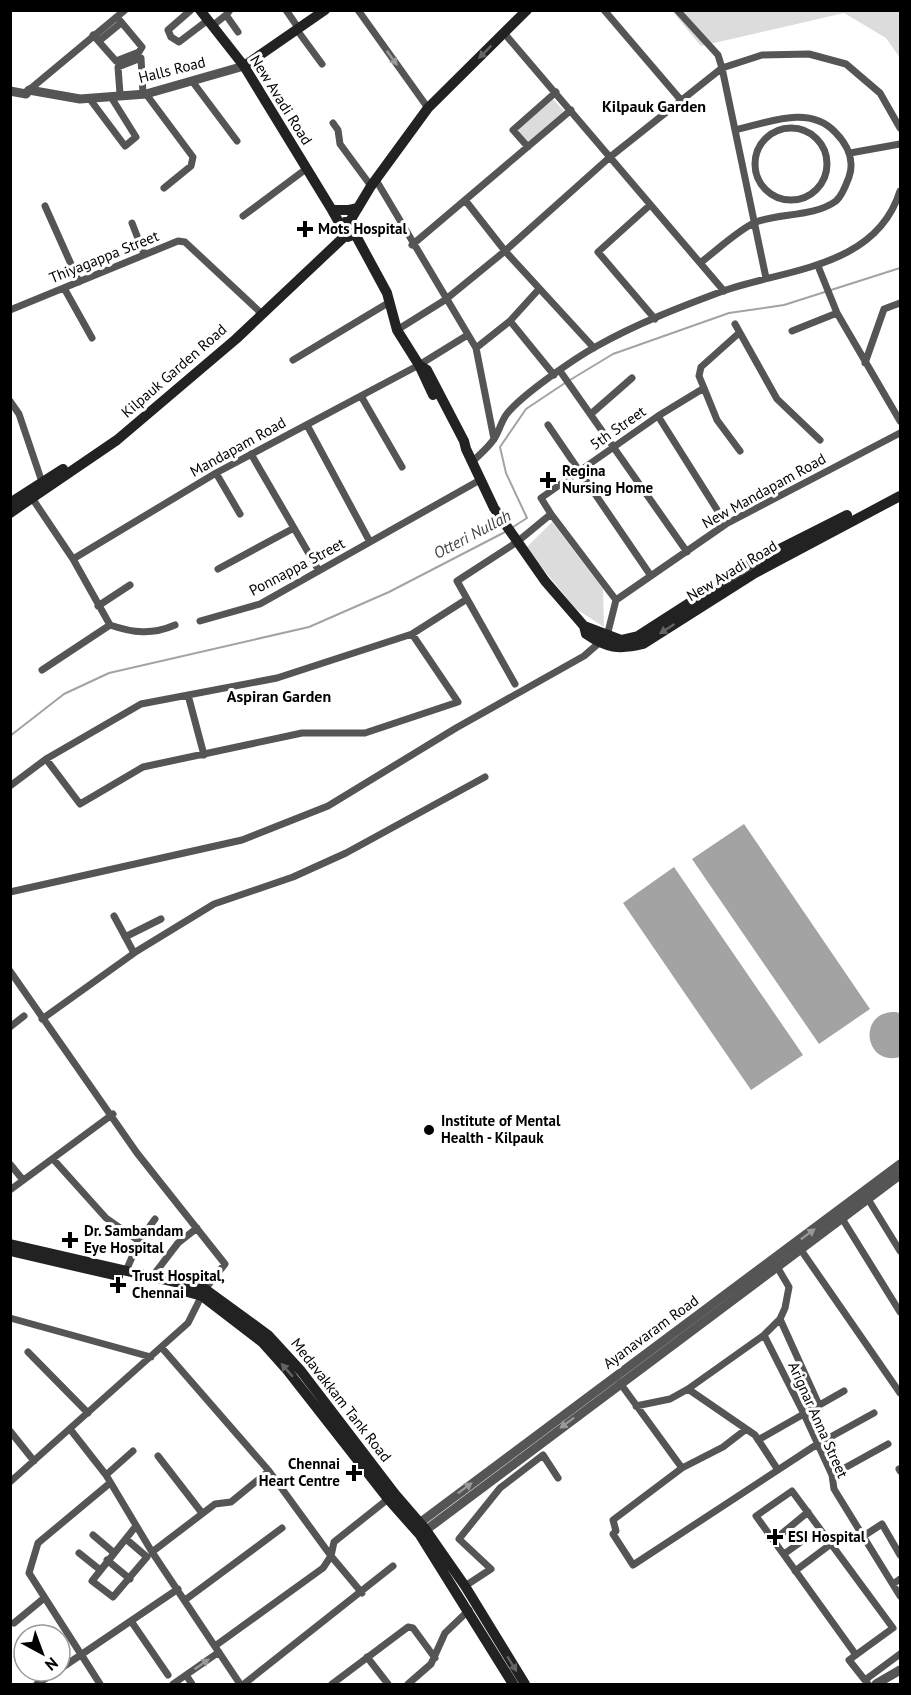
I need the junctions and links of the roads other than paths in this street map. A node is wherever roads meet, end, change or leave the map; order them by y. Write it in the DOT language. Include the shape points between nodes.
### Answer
graph roads {
  1 [pos="125,10"];
  2 [pos="190,10"];
  3 [pos="200,10"];
  4 [pos="286,10"];
  5 [pos="325,10"];
  6 [pos="358,10"];
  7 [pos="527,10"];
  8 [pos="604,10"];
  9 [pos="677,10"];
  10 [pos="228,13"];
  11 [pos="119,20"];
  12 [pos="210,23"];
  13 [pos="298,29"];
  14 [pos="504,33"];
  15 [pos="96,38"];
  16 [pos="222,38"];
  17 [pos="322,64"];
  18 [pos="244,66"];
  19 [pos="722,68"];
  20 [pos="192,81"];
  21 [pos="29,90"];
  22 [pos="10,91"];
  23 [pos="556,92"];
  24 [pos="145,94"];
  25 [pos="115,96"];
  26 [pos="89,98"];
  27 [pos="680,99"];
  28 [pos="428,108"];
  29 [pos="571,110"];
  30 [pos="333,123"];
  31 [pos="900,128"];
  32 [pos="735,130"];
  33 [pos="237,141"];
  34 [pos="900,144"];
  35 [pos="528,147"];
  36 [pos="850,153"];
  37 [pos="610,157"];
  38 [pos="306,169"];
  39 [pos="756,173"];
  40 [pos="744,175"];
  41 [pos="373,183"];
  42 [pos="164,188"];
  43 [pos="900,191"];
  44 [pos="465,200"];
  45 [pos="650,205"];
  46 [pos="45,206"];
  47 [pos="358,208"];
  48 [pos="332,210"];
  49 [pos="243,216"];
  50 [pos="132,223"];
  51 [pos="754,223"];
  52 [pos="347,229"];
  53 [pos="412,244"];
  54 [pos="506,251"];
  55 [pos="144,254"];
  56 [pos="700,263"];
  57 [pos="818,266"];
  58 [pos="766,278"];
  59 [pos="79,282"];
  60 [pos="64,288"];
  61 [pos="539,289"];
  62 [pos="724,291"];
  63 [pos="446,300"];
  64 [pos="387,301"];
  65 [pos="900,303"];
  66 [pos="10,310"];
  67 [pos="259,311"];
  68 [pos="837,313"];
  69 [pos="655,319"];
  70 [pos="510,321"];
  71 [pos="735,324"];
  72 [pos="397,330"];
  73 [pos="792,331"];
  74 [pos="739,333"];
  75 [pos="466,336"];
  76 [pos="92,338"];
  77 [pos="476,348"];
  78 [pos="594,348"];
  79 [pos="293,360"];
  80 [pos="865,363"];
  81 [pos="419,365"];
  82 [pos="560,374"];
  83 [pos="632,378"];
  84 [pos="705,388"];
  85 [pos="361,396"];
  86 [pos="10,401"];
  87 [pos="592,413"];
  88 [pos="658,416"];
  89 [pos="900,421"];
  90 [pos="307,425"];
  91 [pos="548,425"];
  92 [pos="900,433"];
  93 [pos="494,439"];
  94 [pos="820,440"];
  95 [pos="613,447"];
  96 [pos="740,451"];
  97 [pos="251,454"];
  98 [pos="472,462"];
  99 [pos="402,467"];
  100 [pos="579,472"];
  101 [pos="216,473"];
  102 [pos="480,480"];
  103 [pos="42,483"];
  104 [pos="900,490"];
  105 [pos="900,496"];
  106 [pos="32,498"];
  107 [pos="10,502"];
  108 [pos="10,513"];
  109 [pos="551,513"];
  110 [pos="240,514"];
  111 [pos="726,524"];
  112 [pos="294,528"];
  113 [pos="514,538"];
  114 [pos="370,542"];
  115 [pos="687,552"];
  116 [pos="73,559"];
  117 [pos="218,569"];
  118 [pos="319,571"];
  119 [pos="651,576"];
  120 [pos="130,585"];
  121 [pos="467,598"];
  122 [pos="616,600"];
  123 [pos="98,606"];
  124 [pos="200,621"];
  125 [pos="110,625"];
  126 [pos="175,625"];
  127 [pos="412,634"];
  128 [pos="603,639"];
  129 [pos="42,670"];
  130 [pos="515,684"];
  131 [pos="188,695"];
  132 [pos="204,755"];
  133 [pos="46,759"];
  134 [pos="485,777"];
  135 [pos="10,786"];
  136 [pos="10,892"];
  137 [pos="114,916"];
  138 [pos="161,919"];
  139 [pos="125,937"];
  140 [pos="134,953"];
  141 [pos="10,971"];
  142 [pos="24,1016"];
  143 [pos="42,1019"];
  144 [pos="10,1028"];
  145 [pos="112,1114"];
  146 [pos="53,1159"];
  147 [pos="10,1164"];
  148 [pos="900,1164"];
  149 [pos="900,1175"];
  150 [pos="23,1180"];
  151 [pos="10,1190"];
  152 [pos="868,1199"];
  153 [pos="154,1219"];
  154 [pos="843,1220"];
  155 [pos="197,1228"];
  156 [pos="139,1240"];
  157 [pos="10,1244"];
  158 [pos="801,1250"];
  159 [pos="10,1251"];
  160 [pos="900,1251"];
  161 [pos="776,1264"];
  162 [pos="126,1271"];
  163 [pos="152,1277"];
  164 [pos="204,1292"];
  165 [pos="900,1312"];
  166 [pos="10,1318"];
  167 [pos="780,1319"];
  168 [pos="764,1335"];
  169 [pos="162,1348"];
  170 [pos="28,1352"];
  171 [pos="151,1358"];
  172 [pos="620,1383"];
  173 [pos="688,1389"];
  174 [pos="844,1391"];
  175 [pos="900,1394"];
  176 [pos="819,1405"];
  177 [pos="636,1406"];
  178 [pos="88,1413"];
  179 [pos="874,1413"];
  180 [pos="804,1414"];
  181 [pos="70,1429"];
  182 [pos="745,1430"];
  183 [pos="10,1431"];
  184 [pos="759,1440"];
  185 [pos="816,1444"];
  186 [pos="888,1444"];
  187 [pos="133,1451"];
  188 [pos="158,1456"];
  189 [pos="34,1461"];
  190 [pos="682,1468"];
  191 [pos="778,1470"];
  192 [pos="269,1471"];
  193 [pos="106,1475"];
  194 [pos="832,1475"];
  195 [pos="558,1478"];
  196 [pos="10,1482"];
  197 [pos="110,1483"];
  198 [pos="388,1499"];
  199 [pos="807,1512"];
  200 [pos="202,1513"];
  201 [pos="136,1526"];
  202 [pos="282,1528"];
  203 [pos="420,1529"];
  204 [pos="819,1529"];
  205 [pos="93,1535"];
  206 [pos="862,1537"];
  207 [pos="126,1539"];
  208 [pos="774,1540"];
  209 [pos="831,1544"];
  210 [pos="113,1552"];
  211 [pos="152,1552"];
  212 [pos="79,1553"];
  213 [pos="784,1554"];
  214 [pos="900,1555"];
  215 [pos="331,1556"];
  216 [pos="107,1560"];
  217 [pos="393,1566"];
  218 [pos="99,1569"];
  219 [pos="795,1571"];
  220 [pos="130,1579"];
  221 [pos="900,1579"];
  222 [pos="893,1584"];
  223 [pos="465,1586"];
  224 [pos="178,1589"];
  225 [pos="362,1593"];
  226 [pos="900,1596"];
  227 [pos="43,1599"];
  228 [pos="185,1600"];
  229 [pos="470,1610"];
  230 [pos="14,1618"];
  231 [pos="131,1621"];
  232 [pos="217,1649"];
  233 [pos="900,1653"];
  234 [pos="856,1655"];
  235 [pos="80,1656"];
  236 [pos="367,1657"];
  237 [pos="435,1658"];
  238 [pos="72,1661"];
  239 [pos="900,1670"];
  240 [pos="168,1675"];
  241 [pos="186,1675"];
  242 [pos="866,1682"];
  243 [pos="100,1684"];
  244 [pos="172,1684"];
  245 [pos="192,1684"];
  246 [pos="242,1684"];
  247 [pos="332,1684"];
  248 [pos="388,1684"];
  249 [pos="408,1684"];
  250 [pos="513,1684"];
  251 [pos="525,1684"];
  252 [pos="876,1684"];
  1 -- 11 [label="street"];
  2 -- 12 [label="street" via="168,30 171,37 179,42"];
  3 -- 12 [label="main road, New Avadi Road"];
  4 -- 13 [label="street"];
  5 -- 13 [label="main road, Halls Road"];
  6 -- 28 [label="street, one-way"];
  7 -- 14 [label="main road, Kilpauk Garden Road"];
  8 -- 27 [label="street"];
  9 -- 19 [label="street" via="718,55"];
  10 -- 12 [label="street"];
  10 -- 16 [label="street" via="236,30"];
  11 -- 15 [label="street"];
  11 -- 15 [label="street" via="142,47 139,52 116,61"];
  12 -- 16 [label="main road, New Avadi Road"];
  13 -- 17 [label="street"];
  13 -- 18 [label="main road, Halls Road"];
  14 -- 23 [label="street"];
  14 -- 28 [label="main road, Kilpauk Garden Road, one-way"];
  15 -- 21 [label="street"];
  16 -- 18 [label="main road, New Avadi Road"];
  18 -- 20 [label="street, Halls Road"];
  18 -- 38 [label="main road, New Avadi Road"];
  19 -- 27 [label="street"];
  19 -- 31 [label="street" via="762,55 809,54 846,64 880,93"];
  19 -- 32 [label="street"];
  20 -- 24 [label="street, Halls Road"];
  20 -- 33 [label="street"];
  21 -- 22 [label="street, Halls Road" via="26,94"];
  21 -- 26 [label="street, Halls Road"];
  23 -- 29 [label="street"];
  23 -- 35 [label="street" via="513,130"];
  24 -- 25 [label="street, Halls Road"];
  24 -- 25 [label="street" via="141,58 118,67"];
  24 -- 42 [label="street" via="193,157 191,166"];
  25 -- 26 [label="street, Halls Road"];
  25 -- 26 [label="street" via="136,137 125,146"];
  27 -- 37 [label="street"];
  28 -- 41 [label="main road, Kilpauk Garden Road"];
  29 -- 35 [label="street"];
  29 -- 37 [label="street"];
  30 -- 41 [label="street" via="340,144"];
  32 -- 36 [label="street" via="799,116 814,118 829,126"];
  32 -- 40 [label="street"];
  34 -- 36 [label="street"];
  35 -- 44 [label="street"];
  36 -- 51 [label="street" via="852,169 836,201"];
  37 -- 45 [label="street"];
  37 -- 54 [label="street"];
  38 -- 48 [label="main road, New Avadi Road"];
  38 -- 49 [label="street"];
  39 -- 39 [label="street" via="768,192 789,200 800,199 825,177 825,153 810,134 799,129 781,130 765,139 758,149"];
  39 -- 40 [label="street"];
  40 -- 51 [label="street"];
  41 -- 47 [label="main road, Kilpauk Garden Road"];
  41 -- 53 [label="street"];
  43 -- 57 [label="street" via="896,207 872,236"];
  44 -- 53 [label="street"];
  44 -- 54 [label="street"];
  45 -- 56 [label="street"];
  45 -- 69 [label="street" via="598,252"];
  46 -- 59 [label="street"];
  47 -- 48 [label="main road"];
  47 -- 52 [label="main road, Kilpauk Garden Road"];
  48 -- 52 [label="main road, New Avadi Road"];
  50 -- 55 [label="street"];
  51 -- 56 [label="street"];
  51 -- 58 [label="street"];
  52 -- 64 [label="main road, New Avadi Road" via="387,293"];
  52 -- 67 [label="main road, Kilpauk Garden Road"];
  53 -- 63 [label="street"];
  54 -- 61 [label="street"];
  54 -- 63 [label="street"];
  55 -- 59 [label="street, Thiyagappa Street"];
  55 -- 67 [label="street, Thiyagappa Street" via="185,242"];
  56 -- 62 [label="street"];
  57 -- 58 [label="street"];
  57 -- 68 [label="street"];
  58 -- 62 [label="street"];
  59 -- 60 [label="street, Thiyagappa Street"];
  60 -- 66 [label="street, Thiyagappa Street"];
  60 -- 76 [label="street"];
  61 -- 70 [label="street"];
  61 -- 78 [label="street"];
  62 -- 69 [label="street"];
  63 -- 72 [label="street"];
  63 -- 75 [label="street"];
  64 -- 72 [label="main road, New Avadi Road"];
  64 -- 79 [label="street"];
  65 -- 80 [label="street" via="884,309"];
  67 -- 103 [label="main road, Kilpauk Garden Road" via="112,436"];
  67 -- 106 [label="main road, Kilpauk Garden Road" via="117,440"];
  68 -- 73 [label="street"];
  68 -- 80 [label="street"];
  69 -- 78 [label="street"];
  70 -- 77 [label="street"];
  70 -- 82 [label="street"];
  71 -- 74 [label="street"];
  72 -- 81 [label="main road, New Avadi Road"];
  74 -- 84 [label="street" via="700,367 699,376"];
  74 -- 94 [label="street" via="777,399"];
  75 -- 77 [label="street"];
  75 -- 81 [label="street, Mandapam Road"];
  77 -- 93 [label="street"];
  78 -- 82 [label="street"];
  80 -- 89 [label="street"];
  81 -- 85 [label="street, Mandapam Road"];
  81 -- 98 [label="main road, New Avadi Road" via="427,370"];
  82 -- 87 [label="street"];
  82 -- 93 [label="street" via="506,414"];
  83 -- 87 [label="street"];
  84 -- 88 [label="street, 5th Street"];
  84 -- 96 [label="street" via="717,420"];
  85 -- 90 [label="street, Mandapam Road"];
  85 -- 99 [label="street"];
  86 -- 103 [label="street" via="19,414"];
  87 -- 95 [label="street"];
  88 -- 95 [label="street, 5th Street"];
  88 -- 111 [label="street"];
  90 -- 97 [label="street, Mandapam Road"];
  90 -- 114 [label="street"];
  91 -- 100 [label="street"];
  92 -- 111 [label="street, New Mandapam Road"];
  93 -- 98 [label="street"];
  95 -- 100 [label="street, 5th Street"];
  95 -- 115 [label="street"];
  97 -- 101 [label="street, Mandapam Road"];
  97 -- 112 [label="street"];
  98 -- 102 [label="main road, New Avadi Road"];
  100 -- 109 [label="street, 5th Street" via="541,498"];
  100 -- 119 [label="street"];
  101 -- 110 [label="street"];
  101 -- 116 [label="street, Mandapam Road"];
  102 -- 113 [label="main road, New Avadi Road"];
  102 -- 114 [label="street, Ponnappa Street"];
  103 -- 107 [label="main road, Kilpauk Garden Road"];
  104 -- 128 [label="main road, New Avadi Road" via="750,564 638,636"];
  105 -- 128 [label="main road, New Avadi Road, one-way" via="755,573 643,644 622,649"];
  106 -- 108 [label="main road, Kilpauk Garden Road"];
  106 -- 116 [label="street"];
  109 -- 113 [label="street"];
  109 -- 122 [label="street"];
  111 -- 115 [label="street, New Mandapam Road"];
  112 -- 117 [label="street"];
  112 -- 118 [label="street"];
  113 -- 121 [label="street" via="457,581"];
  113 -- 128 [label="main road, New Avadi Road" via="584,626 591,626"];
  114 -- 118 [label="street, Ponnappa Street"];
  115 -- 119 [label="street, New Mandapam Road"];
  116 -- 123 [label="street"];
  118 -- 124 [label="street, Ponnappa Street" via="260,604"];
  119 -- 122 [label="street, New Mandapam Road"];
  120 -- 123 [label="street"];
  121 -- 127 [label="street"];
  121 -- 130 [label="street"];
  122 -- 128 [label="street"];
  123 -- 125 [label="street"];
  125 -- 126 [label="street" via="135,633"];
  125 -- 129 [label="street"];
  127 -- 131 [label="street" via="277,678"];
  127 -- 132 [label="street" via="458,702 365,733 302,733"];
  128 -- 136 [label="street" via="584,656 328,806 242,840"];
  131 -- 132 [label="street"];
  131 -- 133 [label="street" via="141,704"];
  132 -- 133 [label="street" via="143,766 80,804"];
  133 -- 135 [label="street"];
  134 -- 140 [label="street" via="293,877 214,904"];
  137 -- 139 [label="street"];
  138 -- 139 [label="street"];
  139 -- 140 [label="street"];
  140 -- 143 [label="street"];
  141 -- 143 [label="street"];
  142 -- 144 [label="street"];
  143 -- 145 [label="street"];
  145 -- 146 [label="street"];
  145 -- 155 [label="street" via="137,1153"];
  146 -- 150 [label="street"];
  146 -- 156 [label="street" via="106,1218"];
  147 -- 150 [label="street"];
  161 -- 148 [label="street, Ayanavaram Road, one-way"];
  149 -- 152 [label="street, Ayanavaram Road"];
  150 -- 151 [label="street"];
  152 -- 154 [label="street, Ayanavaram Road"];
  152 -- 160 [label="street"];
  153 -- 156 [label="street"];
  154 -- 158 [label="street, Ayanavaram Road"];
  154 -- 165 [label="street"];
  155 -- 163 [label="street" via="178,1243"];
  155 -- 164 [label="street" via="225,1264"];
  156 -- 162 [label="street"];
  157 -- 162 [label="main road, Medavakkam Tank Road"];
  158 -- 161 [label="street, Ayanavaram Road"];
  158 -- 175 [label="street"];
  159 -- 164 [label="main road, Medavakkam Tank Road"];
  161 -- 167 [label="street" via="789,1287"];
  161 -- 172 [label="street, Ayanavaram Road"];
  203 -- 161 [label="street, Ayanavaram Road, one-way"];
  162 -- 163 [label="main road, Medavakkam Tank Road"];
  163 -- 164 [label="main road, Medavakkam Tank Road"];
  164 -- 169 [label="street" via="188,1323"];
  198 -- 164 [label="main road, Medavakkam Tank Road, one-way" via="312,1399 262,1342"];
  164 -- 203 [label="main road, Medavakkam Tank Road" via="280,1347"];
  166 -- 171 [label="street"];
  167 -- 168 [label="street"];
  167 -- 176 [label="street"];
  168 -- 173 [label="street"];
  168 -- 180 [label="street, Arignar Anna Street"];
  169 -- 171 [label="street"];
  169 -- 192 [label="street"];
  170 -- 178 [label="street"];
  171 -- 178 [label="street"];
  172 -- 177 [label="street"];
  172 -- 203 [label="street, Ayanavaram Road, one-way"];
  173 -- 177 [label="street" via="670,1399"];
  173 -- 182 [label="street"];
  174 -- 176 [label="street"];
  176 -- 180 [label="street"];
  177 -- 190 [label="street"];
  178 -- 181 [label="street"];
  179 -- 185 [label="street"];
  180 -- 184 [label="street"];
  180 -- 185 [label="street, Arignar Anna Street"];
  181 -- 189 [label="street"];
  181 -- 193 [label="street"];
  182 -- 184 [label="street"];
  182 -- 190 [label="street" via="723,1447"];
  183 -- 189 [label="street"];
  184 -- 191 [label="street"];
  185 -- 191 [label="street"];
  185 -- 194 [label="street, Arignar Anna Street"];
  186 -- 194 [label="street"];
  187 -- 193 [label="street"];
  188 -- 200 [label="street"];
  189 -- 196 [label="street"];
  190 -- 191 [label="street" via="613,1520 614,1534 633,1565"];
  192 -- 200 [label="street" via="231,1503 215,1504"];
  192 -- 215 [label="street"];
  193 -- 197 [label="street"];
  194 -- 206 [label="street, Arignar Anna Street" via="834,1489"];
  195 -- 223 [label="street" via="543,1455 500,1488 459,1539 491,1569"];
  197 -- 201 [label="street"];
  197 -- 227 [label="street" via="35,1547 28,1574"];
  198 -- 203 [label="main road, Medavakkam Tank Road"];
  198 -- 215 [label="street" via="334,1542"];
  199 -- 204 [label="street"];
  199 -- 208 [label="street"];
  199 -- 208 [label="street" via="792,1491 756,1516"];
  200 -- 211 [label="street"];
  201 -- 207 [label="street"];
  201 -- 211 [label="street"];
  202 -- 228 [label="street"];
  203 -- 223 [label="main road, Medavakkam Tank Road"];
  203 -- 229 [label="main road, Medavakkam Tank Road"];
  204 -- 209 [label="street"];
  204 -- 213 [label="street"];
  205 -- 210 [label="street"];
  206 -- 214 [label="street" via="882,1524"];
  206 -- 222 [label="street, Arignar Anna Street"];
  207 -- 210 [label="street"];
  207 -- 220 [label="street" via="147,1557"];
  208 -- 213 [label="street"];
  209 -- 219 [label="street"];
  209 -- 234 [label="street" via="893,1628"];
  210 -- 216 [label="street"];
  211 -- 224 [label="street"];
  212 -- 218 [label="street"];
  213 -- 219 [label="street"];
  215 -- 225 [label="street"];
  215 -- 232 [label="street" via="323,1568"];
  216 -- 218 [label="street"];
  216 -- 220 [label="street"];
  217 -- 225 [label="street"];
  218 -- 220 [label="street" via="92,1581 111,1596 117,1595"];
  219 -- 234 [label="street"];
  221 -- 222 [label="street"];
  222 -- 226 [label="street, Arignar Anna Street"];
  223 -- 251 [label="main road, Medavakkam Tank Road, one-way"];
  224 -- 228 [label="street"];
  224 -- 231 [label="street"];
  225 -- 246 [label="street"];
  227 -- 230 [label="street"];
  227 -- 235 [label="street"];
  228 -- 232 [label="street"];
  229 -- 237 [label="street" via="445,1633"];
  229 -- 250 [label="main road, Medavakkam Tank Road"];
  231 -- 235 [label="street"];
  231 -- 240 [label="street"];
  241 -- 232 [label="street, one-way"];
  232 -- 246 [label="street"];
  233 -- 242 [label="street"];
  234 -- 242 [label="street" via="849,1660"];
  235 -- 238 [label="street"];
  235 -- 243 [label="street"];
  236 -- 237 [label="street" via="410,1626"];
  236 -- 247 [label="street"];
  236 -- 248 [label="street"];
  237 -- 249 [label="street"];
  239 -- 252 [label="street"];
  241 -- 244 [label="street"];
  241 -- 245 [label="street"];
}
